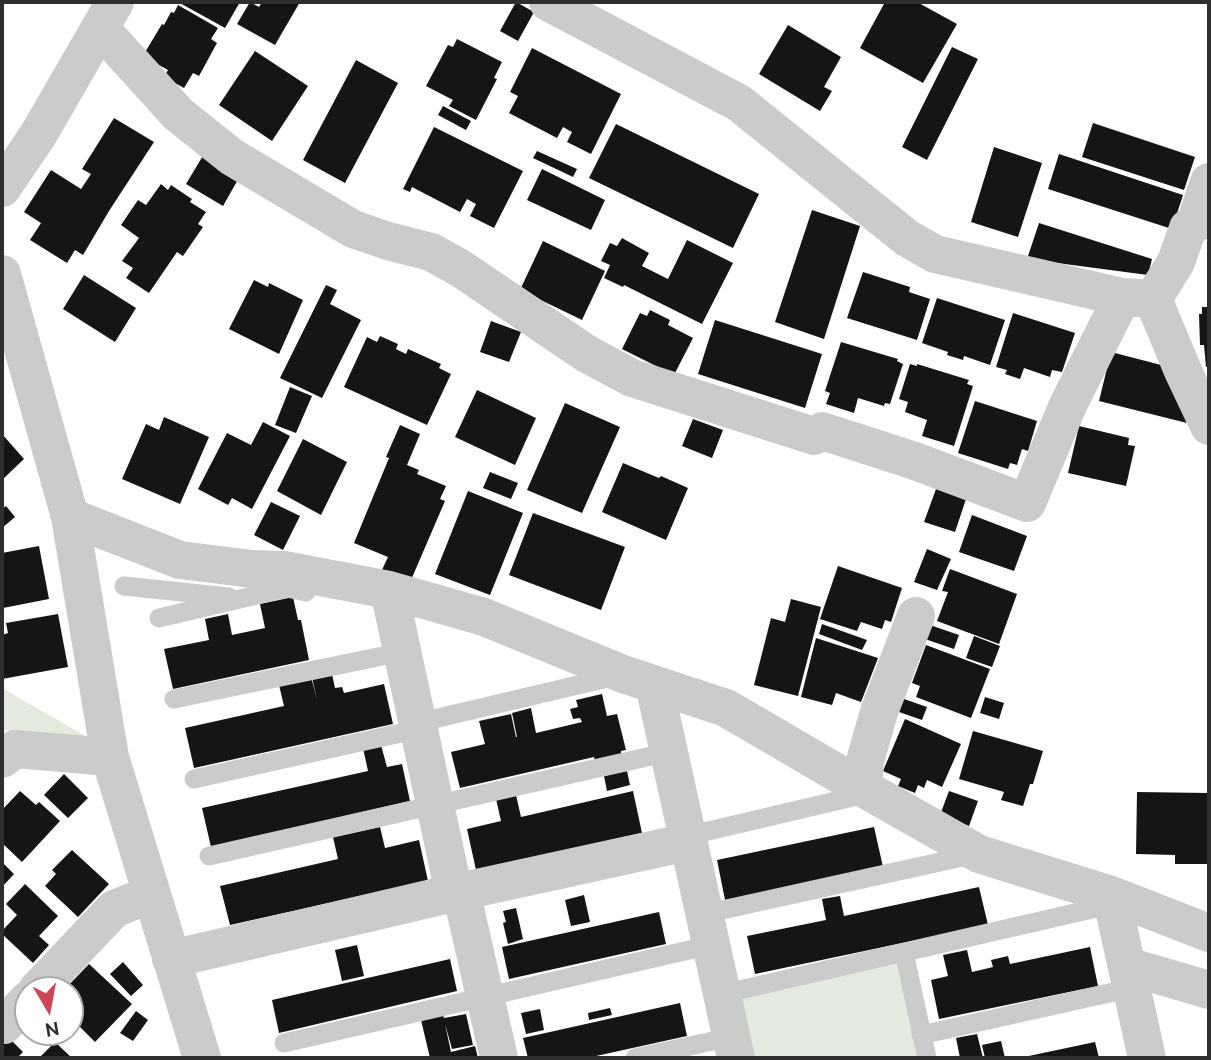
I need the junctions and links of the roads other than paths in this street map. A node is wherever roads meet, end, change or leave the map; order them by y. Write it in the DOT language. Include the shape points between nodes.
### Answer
graph roads {
  1 [pos="548,2"];
  2 [pos="107,15"];
  3 [pos="1209,182"];
  4 [pos="2,188"];
  5 [pos="2,274"];
  6 [pos="1138,298"];
  7 [pos="1209,426"];
  8 [pos="70,517"];
  9 [pos="124,586"];
  10 [pos="244,598"];
  11 [pos="391,599"];
  12 [pos="916,616"];
  13 [pos="159,618"];
  14 [pos="402,652"];
  15 [pos="639,679"];
  16 [pos="174,699"];
  17 [pos="418,726"];
  18 [pos="668,752"];
  19 [pos="110,757"];
  20 [pos="2,759"];
  21 [pos="194,779"];
  22 [pos="867,791"];
  23 [pos="435,805"];
  24 [pos="687,839"];
  25 [pos="979,854"];
  26 [pos="209,856"];
  27 [pos="458,892"];
  28 [pos="151,894"];
  29 [pos="1112,900"];
  30 [pos="707,929"];
  31 [pos="1209,933"];
  32 [pos="904,952"];
  33 [pos="171,959"];
  34 [pos="50,976"];
  35 [pos="1129,977"];
  36 [pos="1209,989"];
  37 [pos="722,994"];
  38 [pos="485,996"];
  39 [pos="921,1035"];
  40 [pos="284,1043"];
  41 [pos="733,1048"];
  42 [pos="202,1058"];
  43 [pos="499,1058"];
  44 [pos="635,1058"];
  45 [pos="926,1058"];
  46 [pos="1147,1058"];
  1 -- 6 [label="street" via="739,103 907,237 935,254"];
  2 -- 4 [label="street"];
  2 -- 6 [label="street" via="178,114 232,157 353,229 431,252 460,268 587,354 632,378 814,436 822,431 1027,503 1069,405"];
  3 -- 6 [label="street" via="1176,262"];
  5 -- 8 [label="street"];
  6 -- 7 [label="street" via="1183,371"];
  8 -- 11 [label="street" via="180,560 284,570"];
  8 -- 19 [label="street"];
  9 -- 10 [label="lane"];
  10 -- 11 [label="lane" via="287,588"];
  10 -- 13 [label="lane"];
  11 -- 14 [label="street"];
  11 -- 15 [label="street" via="484,617"];
  12 -- 22 [label="street" via="865,761"];
  14 -- 16 [label="lane"];
  14 -- 17 [label="street"];
  15 -- 17 [label="lane"];
  15 -- 18 [label="street"];
  15 -- 22 [label="street" via="726,708"];
  17 -- 21 [label="lane"];
  17 -- 23 [label="street"];
  18 -- 23 [label="lane"];
  18 -- 24 [label="street"];
  19 -- 20 [label="street" via="15,749"];
  19 -- 28 [label="street"];
  22 -- 24 [label="lane"];
  22 -- 25 [label="street"];
  23 -- 26 [label="lane"];
  23 -- 27 [label="street"];
  24 -- 27 [label="street"];
  24 -- 30 [label="street"];
  25 -- 29 [label="street"];
  25 -- 30 [label="lane"];
  27 -- 33 [label="street"];
  27 -- 38 [label="street"];
  28 -- 33 [label="street"];
  28 -- 34 [label="street" via="114,909"];
  29 -- 31 [label="street"];
  29 -- 32 [label="lane"];
  29 -- 35 [label="street"];
  30 -- 37 [label="street"];
  30 -- 38 [label="lane"];
  32 -- 37 [label="lane"];
  32 -- 39 [label="lane"];
  33 -- 42 [label="street"];
  35 -- 36 [label="street"];
  35 -- 39 [label="lane"];
  35 -- 46 [label="street"];
  37 -- 41 [label="street"];
  38 -- 40 [label="lane"];
  38 -- 43 [label="street"];
  39 -- 45 [label="lane"];
  41 -- 44 [label="lane"];
}
